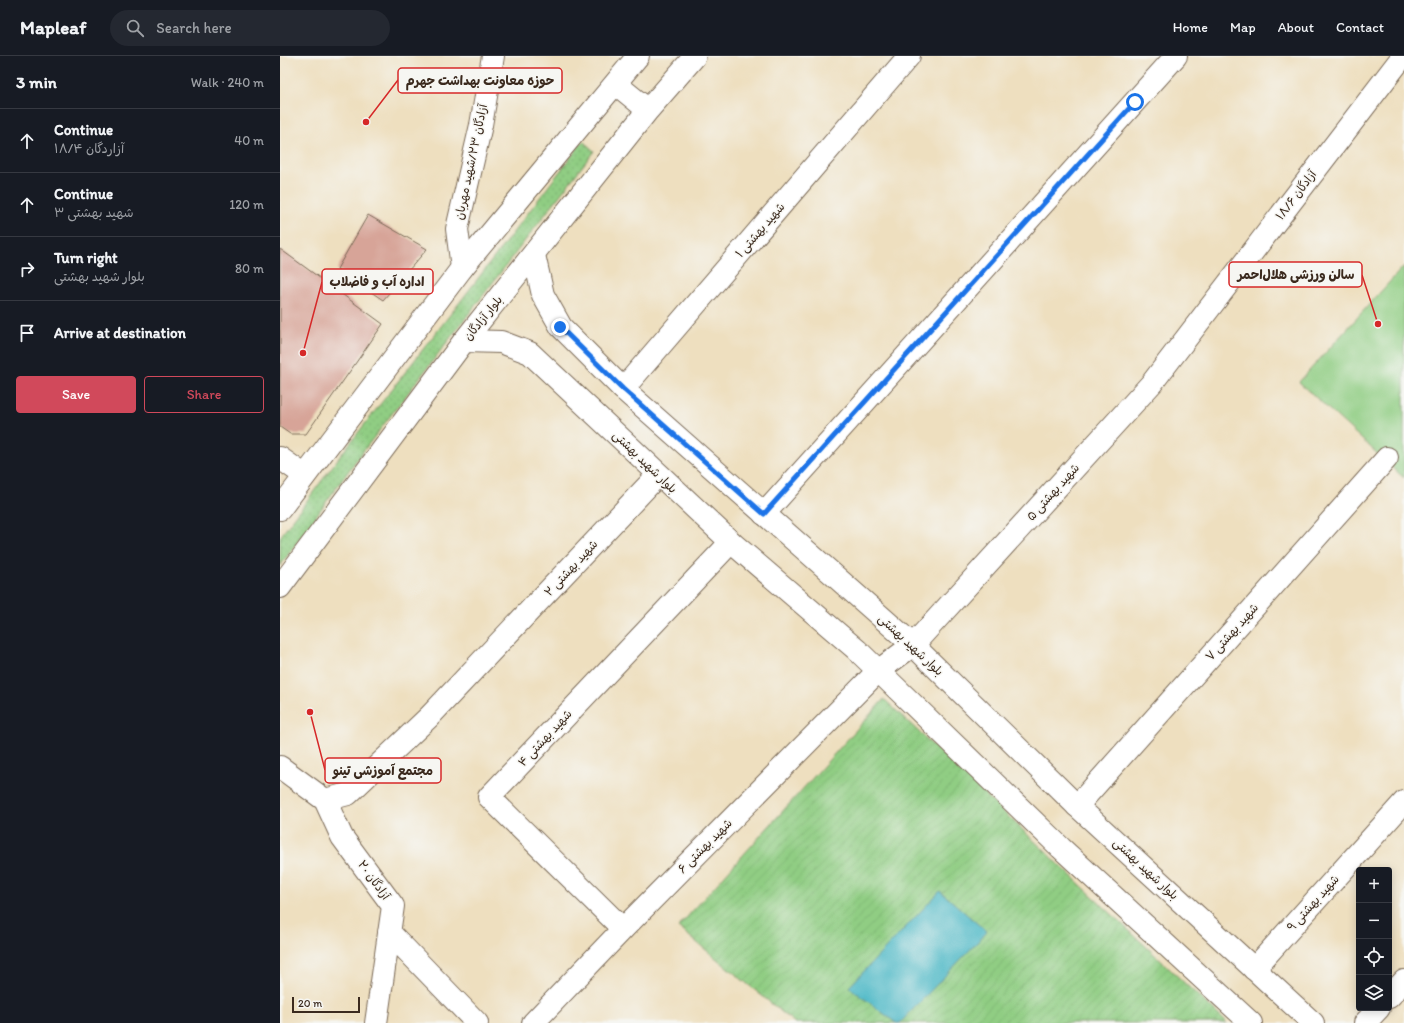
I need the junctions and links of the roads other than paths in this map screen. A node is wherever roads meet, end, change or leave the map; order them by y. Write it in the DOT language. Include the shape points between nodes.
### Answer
graph roads {
  1 [pos="493,56"];
  2 [pos="638,56"];
  3 [pos="695,56"];
  4 [pos="1176,56"];
  5 [pos="1403,56"];
  6 [pos="903,64"];
  7 [pos="616,84"];
  8 [pos="648,110"];
  9 [pos="534,255"];
  10 [pos="462,268"];
  11 [pos="1189,334"];
  12 [pos="464,341"];
  13 [pos="623,389"];
  14 [pos="280,458"];
  15 [pos="1387,458"];
  16 [pos="304,475"];
  17 [pos="658,475"];
  18 [pos="280,509"];
  19 [pos="764,514"];
  20 [pos="731,542"];
  21 [pos="280,586"];
  22 [pos="913,645"];
  23 [pos="878,671"];
  24 [pos="280,767"];
  25 [pos="325,800"];
  26 [pos="1404,802"];
  27 [pos="1077,806"];
  28 [pos="623,929"];
  29 [pos="389,932"];
  30 [pos="1254,969"];
  31 [pos="1404,981"];
  32 [pos="1392,994"];
  33 [pos="1376,1011"];
  34 [pos="376,1023"];
  35 [pos="477,1023"];
  36 [pos="533,1023"];
  37 [pos="1251,1023"];
  38 [pos="1313,1023"];
  39 [pos="1365,1023"];
  1 -- 10 [label="street, آزادگان ۲۳/شهید مهربان" via="457,229"];
  2 -- 7 [label="street"];
  3 -- 8 [label="street, بلوار آزادگان"];
  4 -- 19 [label="street"];
  5 -- 11 [label="street, آزادگان ۱۸/۶"];
  6 -- 13 [label="street, شهید بهشتی ۱"];
  7 -- 8 [label="street"];
  7 -- 10 [label="street"];
  8 -- 9 [label="street, بلوار آزادگان"];
  9 -- 12 [label="street, بلوار آزادگان"];
  9 -- 13 [label="street, بلوار شهید بهشتی" via="543,295 560,327"];
  10 -- 16 [label="street"];
  11 -- 22 [label="street, شهید بهشتی ۵" via="1152,383"];
  12 -- 17 [label="street, بلوار شهید بهشتی" via="501,342 530,353"];
  12 -- 21 [label="street, بلوار آزادگان"];
  13 -- 19 [label="street, بلوار شهید بهشتی"];
  14 -- 16 [label="street"];
  15 -- 27 [label="street, شهید بهشتی ۷"];
  16 -- 18 [label="street"];
  17 -- 20 [label="street, بلوار شهید بهشتی"];
  17 -- 25 [label="street, شهید بهشتی ۲" via="429,717 348,794"];
  19 -- 22 [label="street, بلوار شهید بهشتی"];
  20 -- 23 [label="street, بلوار شهید بهشتی"];
  20 -- 28 [label="street, شهید بهشتی ۴" via="489,797"];
  22 -- 23 [label="street, شهید بهشتی ۵"];
  22 -- 27 [label="street, بلوار شهید بهشتی"];
  23 -- 28 [label="street, شهید بهشتی ۶"];
  23 -- 37 [label="street, بلوار شهید بهشتی" via="1061,848"];
  24 -- 25 [label="street, آزادگان ۲۰"];
  25 -- 29 [label="street, آزادگان ۲۰" via="342,837 393,906"];
  26 -- 30 [label="street, شهید بهشتی ۹"];
  27 -- 30 [label="street, بلوار شهید بهشتی"];
  28 -- 36 [label="street, شهید بهشتی ۶"];
  29 -- 34 [label="street, آزادگان ۲۰"];
  29 -- 35 [label="street"];
  30 -- 38 [label="street, بلوار شهید بهشتی"];
  31 -- 32 [label="street"];
  33 -- 39 [label="street"];
}
